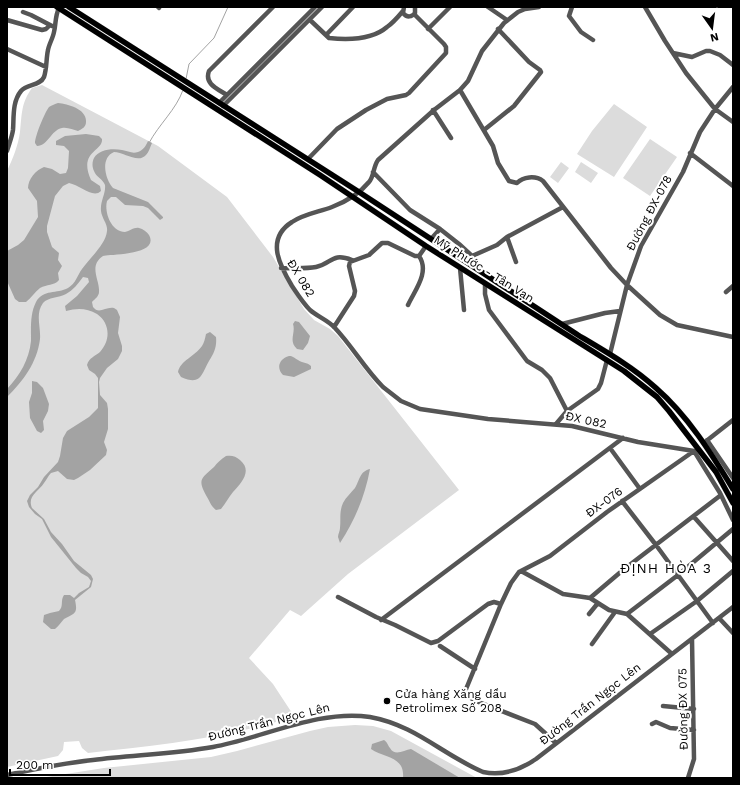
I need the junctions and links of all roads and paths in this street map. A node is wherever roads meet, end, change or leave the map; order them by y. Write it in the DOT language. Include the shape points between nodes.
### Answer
graph roads {
  1 [pos="69,7"];
  2 [pos="273,7"];
  3 [pos="316,7"];
  4 [pos="322,7"];
  5 [pos="353,7"];
  6 [pos="415,7"];
  7 [pos="450,7"];
  8 [pos="488,7"];
  9 [pos="540,7"];
  10 [pos="572,7"];
  11 [pos="645,7"];
  12 [pos="58,8"];
  13 [pos="403,9"];
  14 [pos="23,12"];
  15 [pos="414,14"];
  16 [pos="7,20"];
  17 [pos="310,20"];
  18 [pos="507,20"];
  19 [pos="50,25"];
  20 [pos="55,27"];
  21 [pos="428,29"];
  22 [pos="498,29"];
  23 [pos="326,35"];
  24 [pos="287,39"];
  25 [pos="593,40"];
  26 [pos="7,49"];
  27 [pos="673,53"];
  28 [pos="733,65"];
  29 [pos="46,67"];
  30 [pos="733,87"];
  31 [pos="460,90"];
  32 [pos="227,95"];
  33 [pos="221,104"];
  34 [pos="7,109"];
  35 [pos="715,109"];
  36 [pos="433,110"];
  37 [pos="14,111"];
  38 [pos="733,122"];
  39 [pos="484,130"];
  40 [pos="452,138"];
  41 [pos="7,151"];
  42 [pos="690,153"];
  43 [pos="308,159"];
  44 [pos="373,172"];
  45 [pos="733,186"];
  46 [pos="359,192"];
  47 [pos="353,196"];
  48 [pos="563,206"];
  49 [pos="440,229"];
  50 [pos="507,237"];
  51 [pos="431,239"];
  52 [pos="426,246"];
  53 [pos="419,256"];
  54 [pos="472,256"];
  55 [pos="352,260"];
  56 [pos="516,262"];
  57 [pos="475,267"];
  58 [pos="281,268"];
  59 [pos="460,268"];
  60 [pos="485,283"];
  61 [pos="627,285"];
  62 [pos="733,286"];
  63 [pos="726,292"];
  64 [pos="408,305"];
  65 [pos="464,310"];
  66 [pos="620,311"];
  67 [pos="562,324"];
  68 [pos="334,326"];
  69 [pos="733,337"];
  70 [pos="610,354"];
  71 [pos="607,360"];
  72 [pos="567,411"];
  73 [pos="733,420"];
  74 [pos="556,424"];
  75 [pos="623,438"];
  76 [pos="705,442"];
  77 [pos="610,448"];
  78 [pos="696,449"];
  79 [pos="733,478"];
  80 [pos="640,489"];
  81 [pos="733,490"];
  82 [pos="721,496"];
  83 [pos="622,501"];
  84 [pos="733,503"];
  85 [pos="694,516"];
  86 [pos="733,520"];
  87 [pos="733,530"];
  88 [pos="717,543"];
  89 [pos="656,545"];
  90 [pos="733,561"];
  91 [pos="521,571"];
  92 [pos="733,571"];
  93 [pos="678,575"];
  94 [pos="338,597"];
  95 [pos="590,598"];
  96 [pos="697,601"];
  97 [pos="598,603"];
  98 [pos="500,604"];
  99 [pos="733,607"];
  100 [pos="615,612"];
  101 [pos="589,614"];
  102 [pos="627,614"];
  103 [pos="719,618"];
  104 [pos="381,620"];
  105 [pos="713,623"];
  106 [pos="733,633"];
  107 [pos="650,634"];
  108 [pos="692,639"];
  109 [pos="592,644"];
  110 [pos="440,646"];
  111 [pos="672,654"];
  112 [pos="475,669"];
  113 [pos="662,706"];
  114 [pos="694,709"];
  115 [pos="652,724"];
  116 [pos="694,730"];
  117 [pos="556,743"];
  118 [pos="483,772"];
  119 [pos="503,772"];
  120 [pos="7,775"];
  121 [pos="487,778"];
  122 [pos="496,778"];
  123 [pos="688,778"];
  1 -- 33 [label="main road, Mỹ Phước - Tân Vạn"];
  2 -- 32 [label="street" via="209,71 207,77 210,84"];
  3 -- 24 [label="street"];
  4 -- 17 [label="street"];
  5 -- 23 [label="street"];
  6 -- 15 [label="street"];
  7 -- 21 [label="street"];
  8 -- 18 [label="street"];
  9 -- 18 [label="street, ĐX 082" via="525,9"];
  10 -- 25 [label="street" via="569,16 582,32"];
  11 -- 27 [label="street"];
  12 -- 20 [label="street"];
  12 -- 47 [label="main road, Mỹ Phước - Tân Vạn"];
  13 -- 15 [label="street" via="404,15"];
  13 -- 23 [label="street" via="386,28 366,37 341,40"];
  14 -- 19 [label="street"];
  15 -- 21 [label="street"];
  16 -- 19 [label="street" via="42,30"];
  17 -- 23 [label="street"];
  17 -- 24 [label="street"];
  18 -- 22 [label="street, ĐX 082"];
  19 -- 20 [label="street"];
  20 -- 29 [label="street" via="48,48"];
  21 -- 43 [label="street" via="446,47 444,56 409,93 387,99 366,110 337,129"];
  22 -- 31 [label="street, ĐX 082" via="482,51 468,81"];
  22 -- 39 [label="street" via="541,72 514,106"];
  24 -- 32 [label="street"];
  24 -- 33 [label="street"];
  26 -- 29 [label="street"];
  27 -- 28 [label="street" via="692,57 710,51"];
  27 -- 35 [label="street"];
  29 -- 37 [label="street" via="41,82 21,91"];
  30 -- 35 [label="street, Đường ĐX-078"];
  31 -- 36 [label="street, ĐX 082"];
  31 -- 39 [label="street"];
  32 -- 33 [label="street"];
  33 -- 43 [label="main road, Mỹ Phước - Tân Vạn"];
  34 -- 37 [label="street"];
  35 -- 38 [label="street"];
  35 -- 42 [label="street, Đường ĐX-078"];
  36 -- 40 [label="street"];
  36 -- 44 [label="street, ĐX 082" via="378,160"];
  37 -- 41 [label="street"];
  39 -- 48 [label="street" via="509,181 517,184 521,179 540,178"];
  42 -- 45 [label="street"];
  42 -- 61 [label="street, Đường ĐX-078" via="683,172 641,246"];
  43 -- 46 [label="main road, Mỹ Phước - Tân Vạn"];
  44 -- 46 [label="street, ĐX 082" via="371,181"];
  44 -- 49 [label="street" via="410,210"];
  46 -- 47 [label="street, ĐX 082"];
  46 -- 51 [label="main road, Mỹ Phước - Tân Vạn"];
  47 -- 52 [label="main road, Mỹ Phước - Tân Vạn"];
  47 -- 58 [label="street, ĐX 082" via="338,205 291,222 280,233 277,250"];
  48 -- 50 [label="street"];
  48 -- 61 [label="street"];
  49 -- 51 [label="street"];
  49 -- 54 [label="street"];
  50 -- 54 [label="street" via="497,245"];
  50 -- 56 [label="street"];
  51 -- 57 [label="main road, Mỹ Phước - Tân Vạn"];
  52 -- 53 [label="street"];
  52 -- 59 [label="main road, Mỹ Phước - Tân Vạn"];
  53 -- 55 [label="street" via="413,256 385,242 368,256"];
  53 -- 64 [label="street" via="423,265 422,277"];
  54 -- 57 [label="street"];
  55 -- 58 [label="street" via="336,258 316,267"];
  55 -- 68 [label="street" via="349,266 354,296"];
  57 -- 67 [label="main road, Mỹ Phước - Tân Vạn"];
  58 -- 68 [label="street, ĐX 082" via="306,306"];
  59 -- 60 [label="main road, Mỹ Phước - Tân Vạn"];
  59 -- 65 [label="street"];
  60 -- 71 [label="main road, Mỹ Phước - Tân Vạn"];
  60 -- 72 [label="street" via="489,310 527,361 550,378"];
  61 -- 66 [label="street, Đường ĐX-078"];
  61 -- 69 [label="street" via="670,322"];
  62 -- 63 [label="street"];
  66 -- 67 [label="street"];
  66 -- 70 [label="street, Đường ĐX-078"];
  67 -- 70 [label="main road, Mỹ Phước - Tân Vạn"];
  68 -- 74 [label="street, ĐX 082" via="382,387 405,403 420,409 488,419"];
  70 -- 76 [label="main road, Mỹ Phước - Tân Vạn" via="657,388"];
  71 -- 72 [label="street" via="598,389"];
  71 -- 78 [label="main road, Mỹ Phước - Tân Vạn" via="656,397"];
  72 -- 74 [label="street"];
  73 -- 76 [label="street"];
  74 -- 75 [label="street, ĐX 082"];
  75 -- 77 [label="street"];
  75 -- 78 [label="street, ĐX 082"];
  76 -- 79 [label="street"];
  76 -- 81 [label="main road, Mỹ Phước - Tân Vạn"];
  77 -- 80 [label="street"];
  77 -- 104 [label="street"];
  78 -- 80 [label="street, ĐX-076"];
  78 -- 82 [label="street"];
  78 -- 84 [label="main road, Mỹ Phước - Tân Vạn" via="716,472"];
  80 -- 83 [label="street, ĐX-076"];
  82 -- 85 [label="street"];
  82 -- 86 [label="street"];
  83 -- 89 [label="street"];
  83 -- 91 [label="street, ĐX-076" via="550,556"];
  85 -- 88 [label="street"];
  85 -- 89 [label="street"];
  87 -- 88 [label="street"];
  88 -- 90 [label="street"];
  88 -- 93 [label="street"];
  89 -- 93 [label="street"];
  89 -- 95 [label="street"];
  91 -- 95 [label="street" via="563,594"];
  91 -- 98 [label="street"];
  92 -- 96 [label="street"];
  93 -- 96 [label="street"];
  93 -- 102 [label="street"];
  94 -- 104 [label="street"];
  95 -- 97 [label="street"];
  96 -- 105 [label="street"];
  96 -- 107 [label="street"];
  97 -- 100 [label="street"];
  97 -- 101 [label="street"];
  98 -- 104 [label="street" via="488,604 438,641 431,643"];
  98 -- 112 [label="street"];
  99 -- 103 [label="street, Đường Trần Ngọc Lên"];
  100 -- 102 [label="street"];
  100 -- 109 [label="street"];
  102 -- 107 [label="street"];
  103 -- 105 [label="street, Đường Trần Ngọc Lên"];
  103 -- 106 [label="street"];
  105 -- 108 [label="street, Đường Trần Ngọc Lên"];
  107 -- 111 [label="street"];
  108 -- 111 [label="street, Đường Trần Ngọc Lên"];
  108 -- 114 [label="street, Đường ĐX 075"];
  110 -- 112 [label="street"];
  111 -- 117 [label="street, Đường Trần Ngọc Lên"];
  112 -- 117 [label="street" via="464,694 535,724"];
  113 -- 114 [label="street"];
  114 -- 116 [label="street, Đường ĐX 075"];
  115 -- 116 [label="street" via="656,722 670,728"];
  116 -- 123 [label="street, Đường ĐX 075" via="693,763"];
  117 -- 119 [label="street, Đường Trần Ngọc Lên" via="529,764"];
  118 -- 119 [label="street, Đường Trần Ngọc Lên"];
  118 -- 120 [label="street, Đường Trần Ngọc Lên" via="405,728 376,718 345,715 321,718 188,751 72,763"];
  118 -- 121 [label="street"];
  119 -- 122 [label="street"];
}
